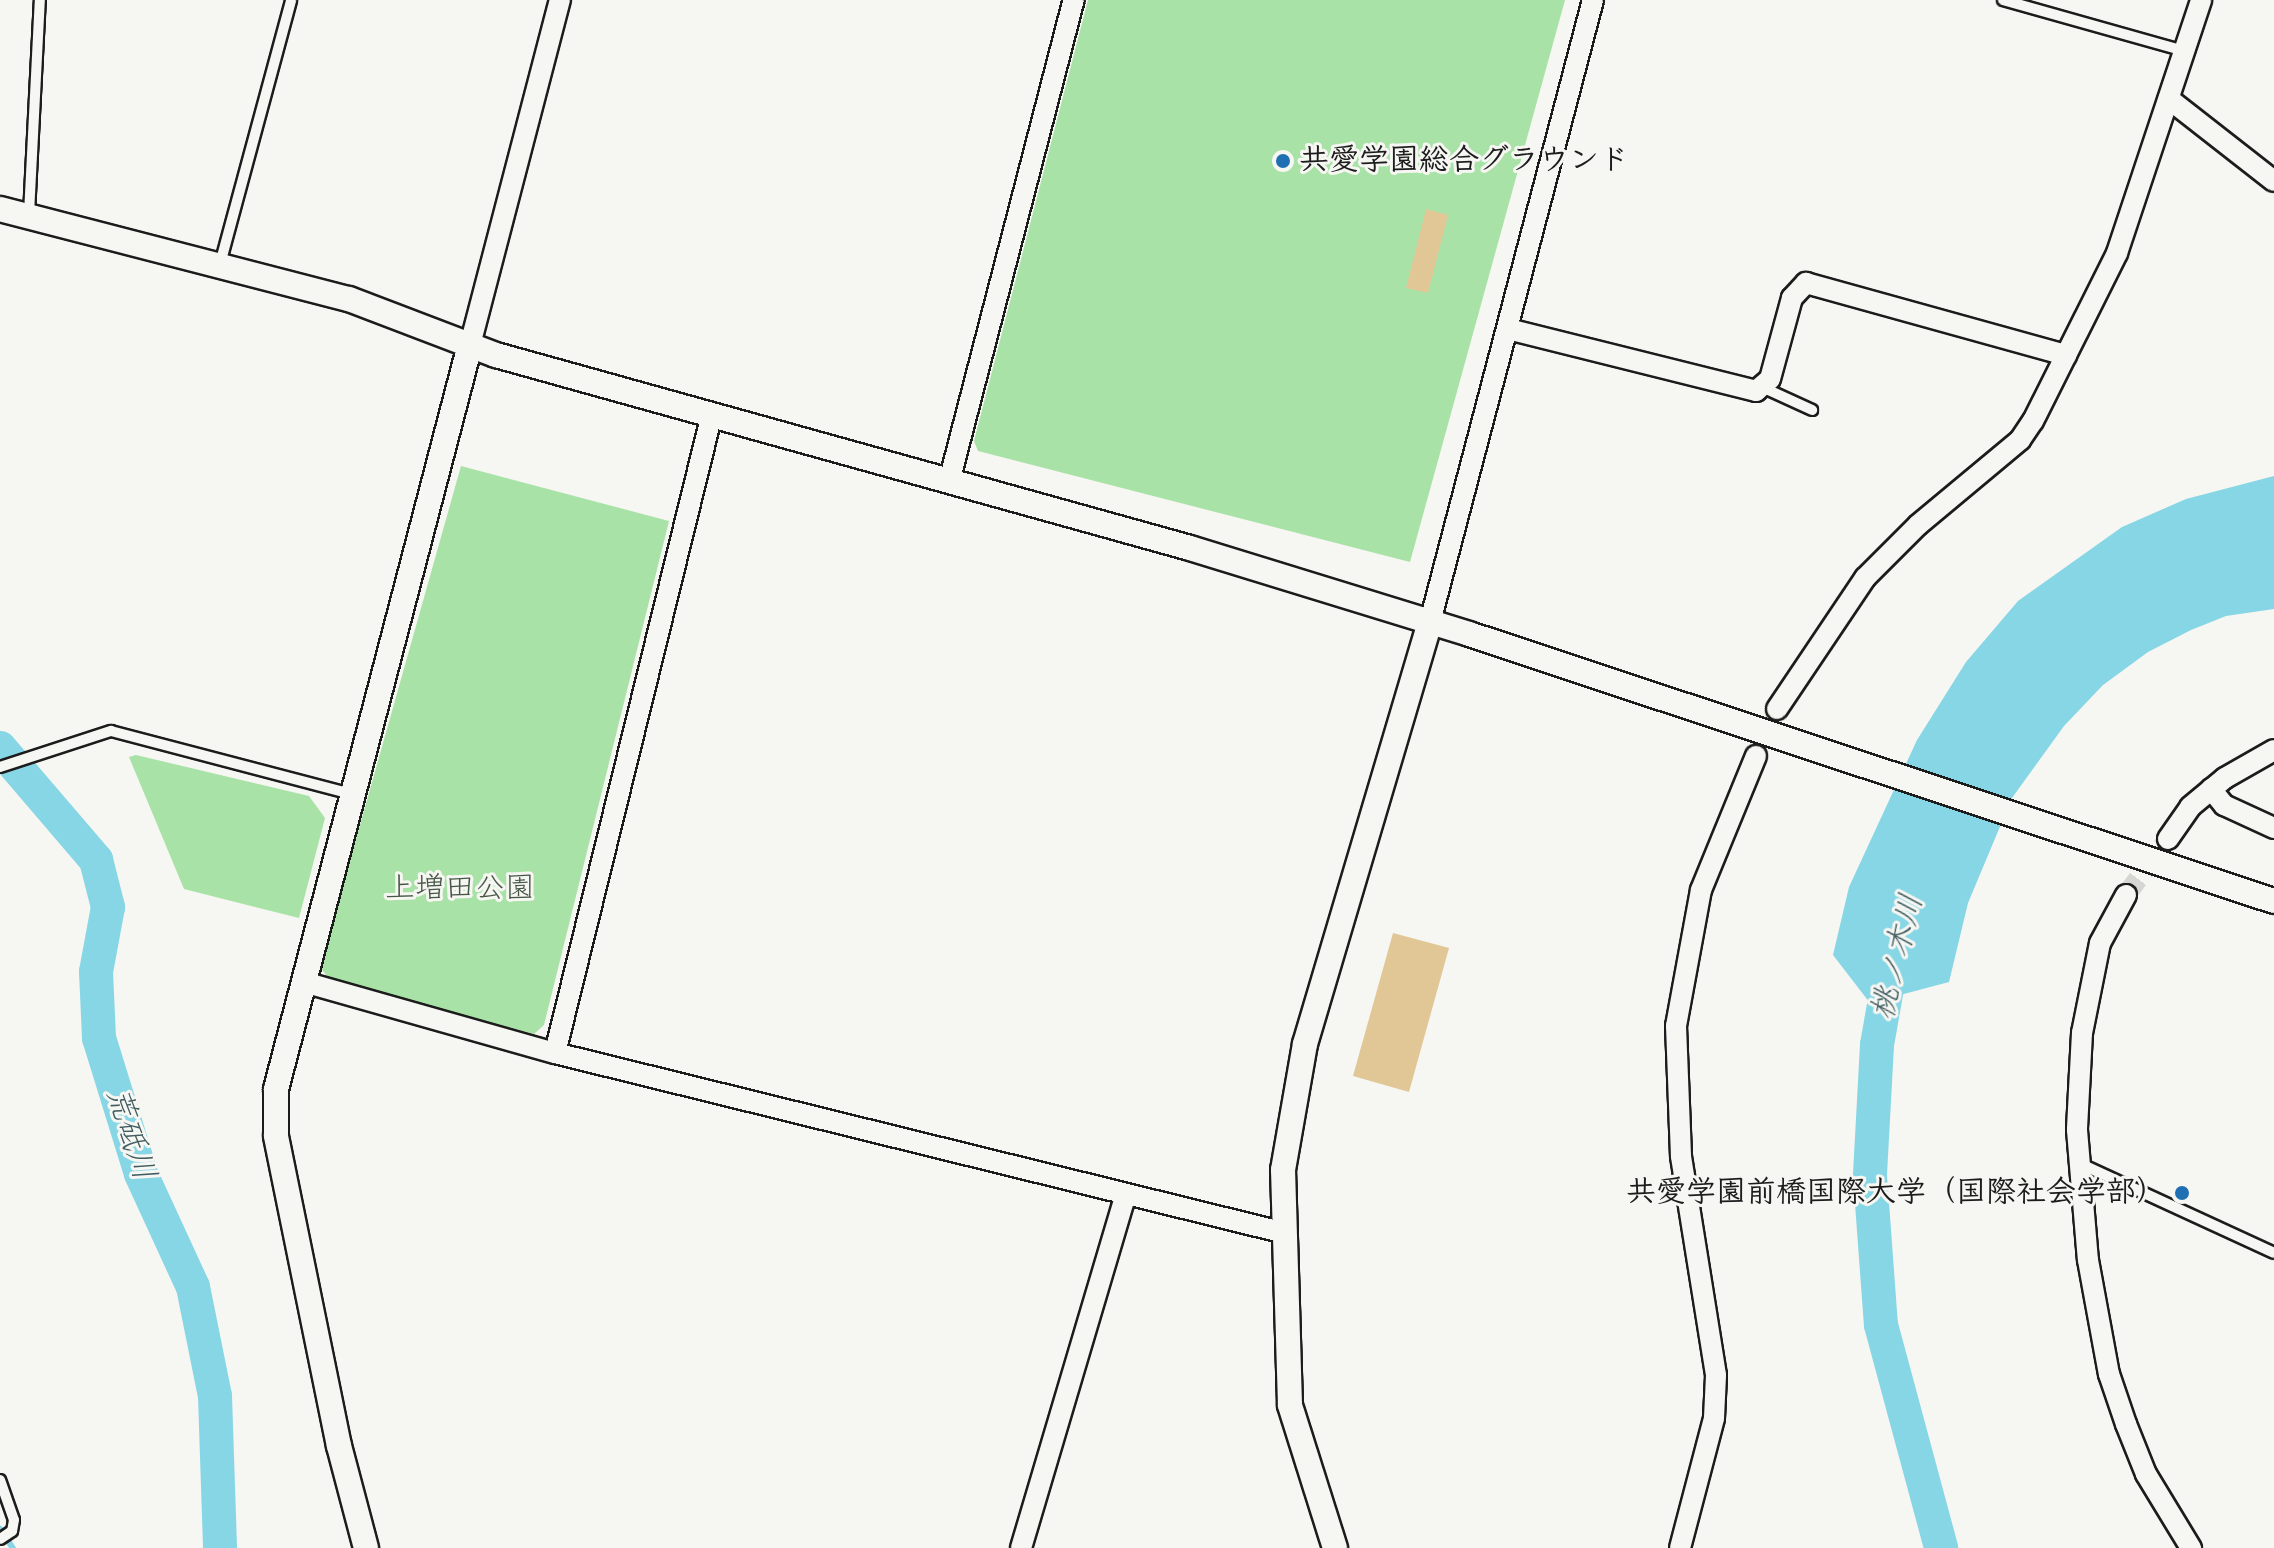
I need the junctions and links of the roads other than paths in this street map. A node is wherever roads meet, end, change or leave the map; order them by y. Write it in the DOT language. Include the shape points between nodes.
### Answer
graph roads {
  1 [pos="40,0"];
  2 [pos="291,0"];
  3 [pos="560,0"];
  4 [pos="1074,0"];
  5 [pos="1593,0"];
  6 [pos="2003,0"];
  7 [pos="2201,0"];
  8 [pos="2184,51"];
  9 [pos="2169,99"];
  10 [pos="2274,181"];
  11 [pos="0,209"];
  12 [pos="29,214"];
  13 [pos="220,264"];
  14 [pos="1508,329"];
  15 [pos="470,345"];
  16 [pos="2066,355"];
  17 [pos="1764,388"];
  18 [pos="1812,410"];
  19 [pos="712,414"];
  20 [pos="950,478"];
  21 [pos="1430,622"];
  22 [pos="1777,709"];
  23 [pos="2274,750"];
  24 [pos="1756,756"];
  25 [pos="0,767"];
  26 [pos="2211,789"];
  27 [pos="351,794"];
  28 [pos="2274,828"];
  29 [pos="2168,839"];
  30 [pos="2126,895"];
  31 [pos="2274,901"];
  32 [pos="304,982"];
  33 [pos="555,1053"];
  34 [pos="2083,1165"];
  35 [pos="1125,1197"];
  36 [pos="1285,1233"];
  37 [pos="2274,1253"];
  38 [pos="0,1480"];
  39 [pos="5,1536"];
  40 [pos="366,1548"];
  41 [pos="1021,1548"];
  42 [pos="1335,1548"];
  43 [pos="1680,1548"];
  44 [pos="2191,1548"];
  1 -- 12 [label="lane"];
  2 -- 13 [label="lane"];
  3 -- 15 [label="street"];
  4 -- 20 [label="street"];
  5 -- 14 [label="street"];
  6 -- 8 [label="lane"];
  7 -- 8 [label="street"];
  8 -- 9 [label="street"];
  9 -- 10 [label="street"];
  9 -- 16 [label="street" via="2117,253"];
  11 -- 12 [label="street"];
  12 -- 13 [label="street"];
  13 -- 15 [label="street" via="349,299"];
  14 -- 17 [label="street" via="1747,390"];
  14 -- 21 [label="street"];
  15 -- 19 [label="street"];
  15 -- 27 [label="street"];
  16 -- 17 [label="street" via="1806,283 1792,298"];
  16 -- 22 [label="street" via="2020,440 1918,525 1865,578"];
  17 -- 18 [label="lane"];
  19 -- 20 [label="street"];
  19 -- 33 [label="street"];
  20 -- 21 [label="street"];
  21 -- 31 [label="street"];
  21 -- 36 [label="street" via="1305,1044 1283,1170"];
  23 -- 26 [label="street"];
  24 -- 43 [label="street" via="1701,890 1676,1026 1681,1156 1716,1375 1714,1418"];
  25 -- 27 [label="lane" via="103,732"];
  26 -- 28 [label="street" via="2224,805"];
  26 -- 29 [label="street" via="2190,807"];
  27 -- 32 [label="street"];
  30 -- 34 [label="street" via="2100,943 2088,994 2078,1115"];
  32 -- 33 [label="street"];
  32 -- 40 [label="street" via="276,1089 276,1135 339,1446"];
  33 -- 35 [label="street"];
  34 -- 37 [label="lane"];
  34 -- 44 [label="street" via="2088,1260 2109,1374 2146,1474"];
  35 -- 36 [label="street"];
  35 -- 41 [label="street"];
  36 -- 42 [label="street" via="1290,1405"];
  38 -- 39 [label="lane" via="14,1520"];
}
